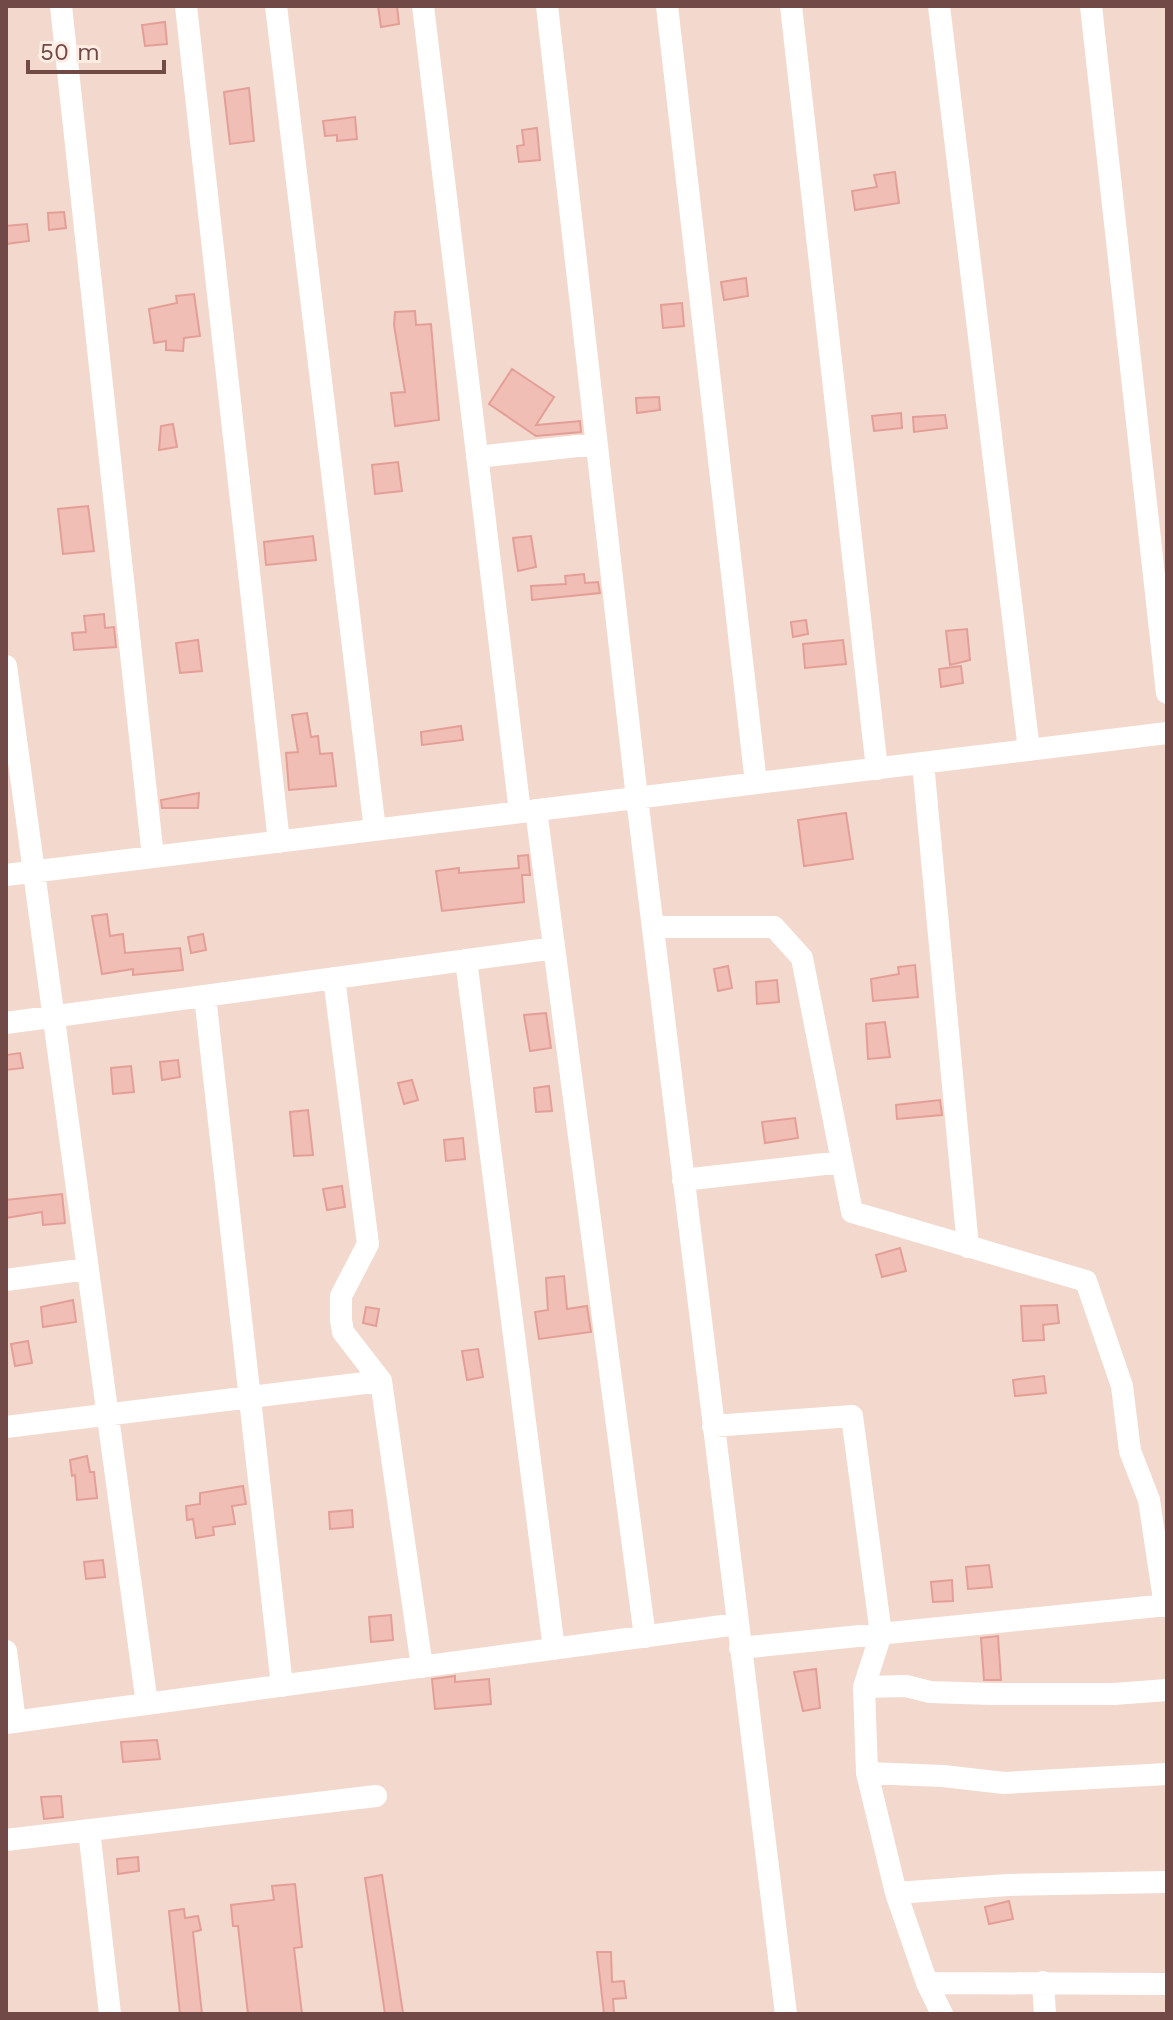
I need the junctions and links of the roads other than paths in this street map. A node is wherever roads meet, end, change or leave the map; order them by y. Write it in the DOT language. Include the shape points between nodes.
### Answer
graph roads {
  1 [pos="61,6"];
  2 [pos="186,6"];
  3 [pos="276,6"];
  4 [pos="423,6"];
  5 [pos="547,6"];
  6 [pos="667,6"];
  7 [pos="791,6"];
  8 [pos="939,6"];
  9 [pos="1091,6"];
  10 [pos="596,444"];
  11 [pos="477,457"];
  12 [pos="6,666"];
  13 [pos="1167,693"];
  14 [pos="1167,733"];
  15 [pos="1029,750"];
  16 [pos="923,763"];
  17 [pos="877,769"];
  18 [pos="756,783"];
  19 [pos="637,798"];
  20 [pos="528,811"];
  21 [pos="375,830"];
  22 [pos="279,842"];
  23 [pos="153,857"];
  24 [pos="33,872"];
  25 [pos="6,875"];
  26 [pos="653,927"];
  27 [pos="554,948"];
  28 [pos="466,960"];
  29 [pos="334,978"];
  30 [pos="205,996"];
  31 [pos="53,1017"];
  32 [pos="6,1023"];
  33 [pos="842,1162"];
  34 [pos="683,1180"];
  35 [pos="968,1247"];
  36 [pos="87,1269"];
  37 [pos="6,1280"];
  38 [pos="381,1381"];
  39 [pos="250,1397"];
  40 [pos="107,1415"];
  41 [pos="713,1426"];
  42 [pos="6,1427"];
  43 [pos="1166,1606"];
  44 [pos="737,1624"];
  45 [pos="881,1634"];
  46 [pos="645,1637"];
  47 [pos="740,1648"];
  48 [pos="554,1649"];
  49 [pos="6,1651"];
  50 [pos="422,1667"];
  51 [pos="282,1686"];
  52 [pos="864,1687"];
  53 [pos="1167,1690"];
  54 [pos="147,1704"];
  55 [pos="10,1722"];
  56 [pos="867,1773"];
  57 [pos="1167,1774"];
  58 [pos="376,1796"];
  59 [pos="89,1830"];
  60 [pos="6,1840"];
  61 [pos="1167,1882"];
  62 [pos="896,1893"];
  63 [pos="1043,1982"];
  64 [pos="927,1983"];
  65 [pos="1167,1984"];
  66 [pos="110,2014"];
  67 [pos="786,2014"];
  68 [pos="942,2014"];
  69 [pos="1045,2014"];
  1 -- 23 [label="street"];
  2 -- 22 [label="street"];
  3 -- 21 [label="street"];
  4 -- 11 [label="street"];
  5 -- 10 [label="street"];
  6 -- 18 [label="street"];
  7 -- 17 [label="street"];
  8 -- 15 [label="street"];
  9 -- 13 [label="street"];
  10 -- 11 [label="street"];
  10 -- 19 [label="street"];
  11 -- 20 [label="street"];
  12 -- 24 [label="street"];
  14 -- 15 [label="street"];
  15 -- 16 [label="street"];
  16 -- 17 [label="street"];
  16 -- 35 [label="street"];
  17 -- 18 [label="street"];
  18 -- 19 [label="street"];
  19 -- 20 [label="street"];
  19 -- 26 [label="street"];
  20 -- 21 [label="street"];
  20 -- 27 [label="street"];
  21 -- 22 [label="street"];
  22 -- 23 [label="street"];
  23 -- 24 [label="street"];
  24 -- 25 [label="street"];
  24 -- 31 [label="street"];
  26 -- 33 [label="street" via="774,927 802,958"];
  26 -- 34 [label="street"];
  27 -- 28 [label="street"];
  27 -- 46 [label="street"];
  28 -- 29 [label="street"];
  28 -- 48 [label="street"];
  29 -- 30 [label="street"];
  29 -- 38 [label="street" via="368,1244 339,1308 343,1332"];
  30 -- 31 [label="street"];
  30 -- 39 [label="street"];
  31 -- 32 [label="street"];
  31 -- 36 [label="street"];
  33 -- 34 [label="street"];
  33 -- 35 [label="street" via="852,1212"];
  34 -- 41 [label="street"];
  35 -- 43 [label="street" via="1086,1281 1122,1386 1130,1451 1149,1500"];
  36 -- 37 [label="street"];
  36 -- 40 [label="street"];
  38 -- 39 [label="street"];
  38 -- 50 [label="street"];
  39 -- 40 [label="street"];
  39 -- 51 [label="street"];
  40 -- 42 [label="street"];
  40 -- 54 [label="street"];
  41 -- 44 [label="street"];
  41 -- 45 [label="street" via="852,1416"];
  43 -- 45 [label="street"];
  44 -- 46 [label="street"];
  44 -- 47 [label="street"];
  45 -- 47 [label="street"];
  45 -- 52 [label="street"];
  46 -- 48 [label="street"];
  47 -- 67 [label="street"];
  48 -- 50 [label="street"];
  49 -- 55 [label="street"];
  50 -- 51 [label="street"];
  51 -- 54 [label="street"];
  52 -- 53 [label="street" via="992,1694"];
  52 -- 56 [label="street"];
  54 -- 55 [label="street"];
  56 -- 57 [label="street" via="1004,1783"];
  56 -- 62 [label="street"];
  58 -- 59 [label="street"];
  59 -- 60 [label="street"];
  59 -- 66 [label="street"];
  61 -- 62 [label="street"];
  62 -- 64 [label="street"];
  63 -- 64 [label="street"];
  63 -- 65 [label="street"];
  63 -- 69 [label="street"];
  64 -- 68 [label="street"];
}
